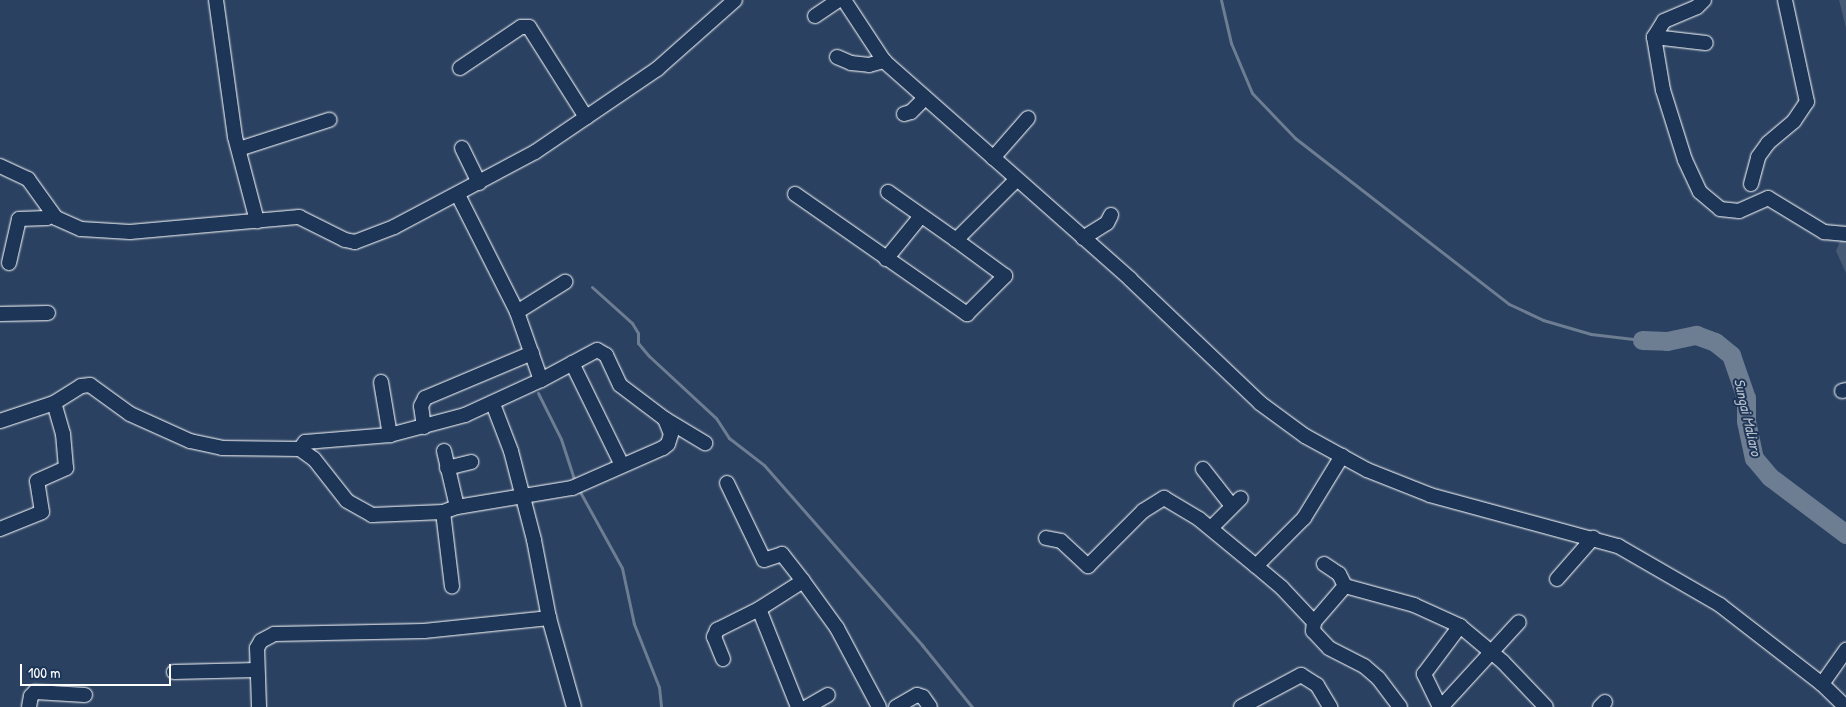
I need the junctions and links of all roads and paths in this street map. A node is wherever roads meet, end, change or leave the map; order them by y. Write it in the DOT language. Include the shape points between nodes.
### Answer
graph roads {
  1 [pos="216,0"];
  2 [pos="735,0"];
  3 [pos="839,0"];
  4 [pos="844,0"];
  5 [pos="1704,0"];
  6 [pos="1784,0"];
  7 [pos="816,16"];
  8 [pos="1654,37"];
  9 [pos="1706,42"];
  10 [pos="837,57"];
  11 [pos="884,61"];
  12 [pos="460,68"];
  13 [pos="925,98"];
  14 [pos="904,114"];
  15 [pos="586,117"];
  16 [pos="1028,118"];
  17 [pos="329,120"];
  18 [pos="462,148"];
  19 [pos="239,149"];
  20 [pos="993,158"];
  21 [pos="0,166"];
  22 [pos="1017,179"];
  23 [pos="479,183"];
  24 [pos="1751,184"];
  25 [pos="888,192"];
  26 [pos="795,194"];
  27 [pos="458,195"];
  28 [pos="52,215"];
  29 [pos="1112,215"];
  30 [pos="921,216"];
  31 [pos="257,221"];
  32 [pos="1846,234"];
  33 [pos="1083,238"];
  34 [pos="956,240"];
  35 [pos="886,259"];
  36 [pos="9,263"];
  37 [pos="565,282"];
  38 [pos="516,312"];
  39 [pos="48,313"];
  40 [pos="0,314"];
  41 [pos="532,354"];
  42 [pos="572,363"];
  43 [pos="541,380"];
  44 [pos="381,382"];
  45 [pos="54,403"];
  46 [pos="492,404"];
  47 [pos="665,419"];
  48 [pos="0,421"];
  49 [pos="424,428"];
  50 [pos="390,435"];
  51 [pos="704,443"];
  52 [pos="300,448"];
  53 [pos="444,452"];
  54 [pos="1342,456"];
  55 [pos="471,462"];
  56 [pos="622,465"];
  57 [pos="447,468"];
  58 [pos="1203,470"];
  59 [pos="727,483"];
  60 [pos="523,498"];
  61 [pos="457,507"];
  62 [pos="443,512"];
  63 [pos="1211,528"];
  64 [pos="0,529"];
  65 [pos="1046,538"];
  66 [pos="1593,538"];
  67 [pos="1324,564"];
  68 [pos="1256,566"];
  69 [pos="1557,579"];
  70 [pos="803,581"];
  71 [pos="452,586"];
  72 [pos="1345,586"];
  73 [pos="759,610"];
  74 [pos="549,618"];
  75 [pos="1314,622"];
  76 [pos="1519,622"];
  77 [pos="1460,626"];
  78 [pos="1846,650"];
  79 [pos="1492,651"];
  80 [pos="723,659"];
  81 [pos="257,670"];
  82 [pos="174,672"];
  83 [pos="1822,684"];
  84 [pos="85,695"];
  85 [pos="828,695"];
  86 [pos="1541,705"];
  87 [pos="30,707"];
  88 [pos="259,707"];
  89 [pos="574,707"];
  90 [pos="798,707"];
  91 [pos="807,707"];
  92 [pos="879,707"];
  93 [pos="896,707"];
  94 [pos="930,707"];
  95 [pos="1241,707"];
  96 [pos="1330,707"];
  97 [pos="1400,707"];
  98 [pos="1441,707"];
  99 [pos="1846,707"];
  1 -- 19 [label="street" via="228,96"];
  2 -- 15 [label="street" via="657,69"];
  3 -- 7 [label="street"];
  4 -- 11 [label="street"];
  5 -- 8 [label="street" via="1697,7 1664,21"];
  6 -- 24 [label="street" via="1807,102 1794,121 1768,143 1758,158"];
  8 -- 9 [label="street"];
  8 -- 32 [label="street" via="1662,90 1685,160 1700,192 1720,209 1739,211 1768,198 1824,232"];
  10 -- 11 [label="street" via="860,64"];
  11 -- 13 [label="street"];
  12 -- 15 [label="street" via="520,28 529,27"];
  13 -- 14 [label="street" via="911,112"];
  13 -- 20 [label="street"];
  15 -- 23 [label="street"];
  16 -- 20 [label="street"];
  17 -- 19 [label="street"];
  18 -- 23 [label="street"];
  19 -- 31 [label="street"];
  20 -- 22 [label="street"];
  21 -- 28 [label="street" via="28,180"];
  22 -- 33 [label="street"];
  22 -- 34 [label="street"];
  23 -- 27 [label="street"];
  25 -- 30 [label="street"];
  26 -- 35 [label="street"];
  27 -- 31 [label="street" via="394,227 353,242 299,216"];
  27 -- 38 [label="street"];
  28 -- 31 [label="street" via="73,228 102,232"];
  28 -- 36 [label="street" via="19,219"];
  29 -- 33 [label="street" via="1107,223"];
  30 -- 34 [label="street"];
  30 -- 35 [label="street"];
  33 -- 54 [label="street" via="1260,403 1305,436"];
  34 -- 35 [label="street" via="1005,275 967,314"];
  37 -- 38 [label="street"];
  38 -- 41 [label="street"];
  39 -- 40 [label="street"];
  41 -- 43 [label="street"];
  41 -- 49 [label="street" via="425,398 421,406"];
  42 -- 43 [label="street"];
  42 -- 47 [label="street" via="593,351 601,351 620,385"];
  42 -- 56 [label="street"];
  43 -- 46 [label="street"];
  44 -- 50 [label="street"];
  45 -- 48 [label="street"];
  45 -- 52 [label="street" via="81,386 90,385 130,414 190,441 222,448"];
  45 -- 64 [label="street" via="63,434 66,468 37,481 42,512"];
  46 -- 49 [label="street"];
  46 -- 60 [label="street" via="511,451"];
  47 -- 51 [label="street"];
  47 -- 56 [label="street" via="671,434 668,444"];
  49 -- 50 [label="street"];
  50 -- 52 [label="street" via="305,442"];
  52 -- 62 [label="street" via="314,458 337,492 358,510 372,515"];
  53 -- 57 [label="street"];
  54 -- 66 [label="street" via="1367,470 1430,494"];
  54 -- 68 [label="street" via="1304,518"];
  55 -- 57 [label="street"];
  56 -- 60 [label="street" via="572,488"];
  57 -- 61 [label="street"];
  58 -- 63 [label="street" via="1237,502"];
  59 -- 70 [label="street" via="764,560 782,554"];
  60 -- 61 [label="street"];
  60 -- 74 [label="street"];
  61 -- 62 [label="street"];
  62 -- 71 [label="street"];
  63 -- 65 [label="street" via="1172,500 1164,498 1143,511 1088,566 1061,541"];
  63 -- 68 [label="street"];
  66 -- 69 [label="street"];
  66 -- 83 [label="street" via="1618,546 1682,580 1720,605"];
  67 -- 72 [label="street" via="1339,574"];
  68 -- 75 [label="street"];
  70 -- 73 [label="street"];
  70 -- 92 [label="street" via="837,628"];
  72 -- 75 [label="street"];
  72 -- 77 [label="street" via="1414,605"];
  73 -- 80 [label="street" via="717,630 714,637"];
  73 -- 90 [label="street"];
  74 -- 81 [label="street" via="464,629 274,634 261,641 257,648"];
  74 -- 89 [label="street"];
  75 -- 97 [label="street" via="1313,631 1318,638 1378,678"];
  76 -- 79 [label="street"];
  77 -- 79 [label="street"];
  77 -- 98 [label="street" via="1424,674"];
  78 -- 83 [label="street"];
  79 -- 86 [label="street"];
  79 -- 98 [label="street"];
  81 -- 82 [label="street"];
  81 -- 88 [label="street"];
  83 -- 99 [label="street"];
  84 -- 87 [label="street" via="36,692 31,696"];
  85 -- 91 [label="street"];
  93 -- 94 [label="street" via="917,695 924,697"];
  95 -- 96 [label="street" via="1300,674 1309,678"];
}
